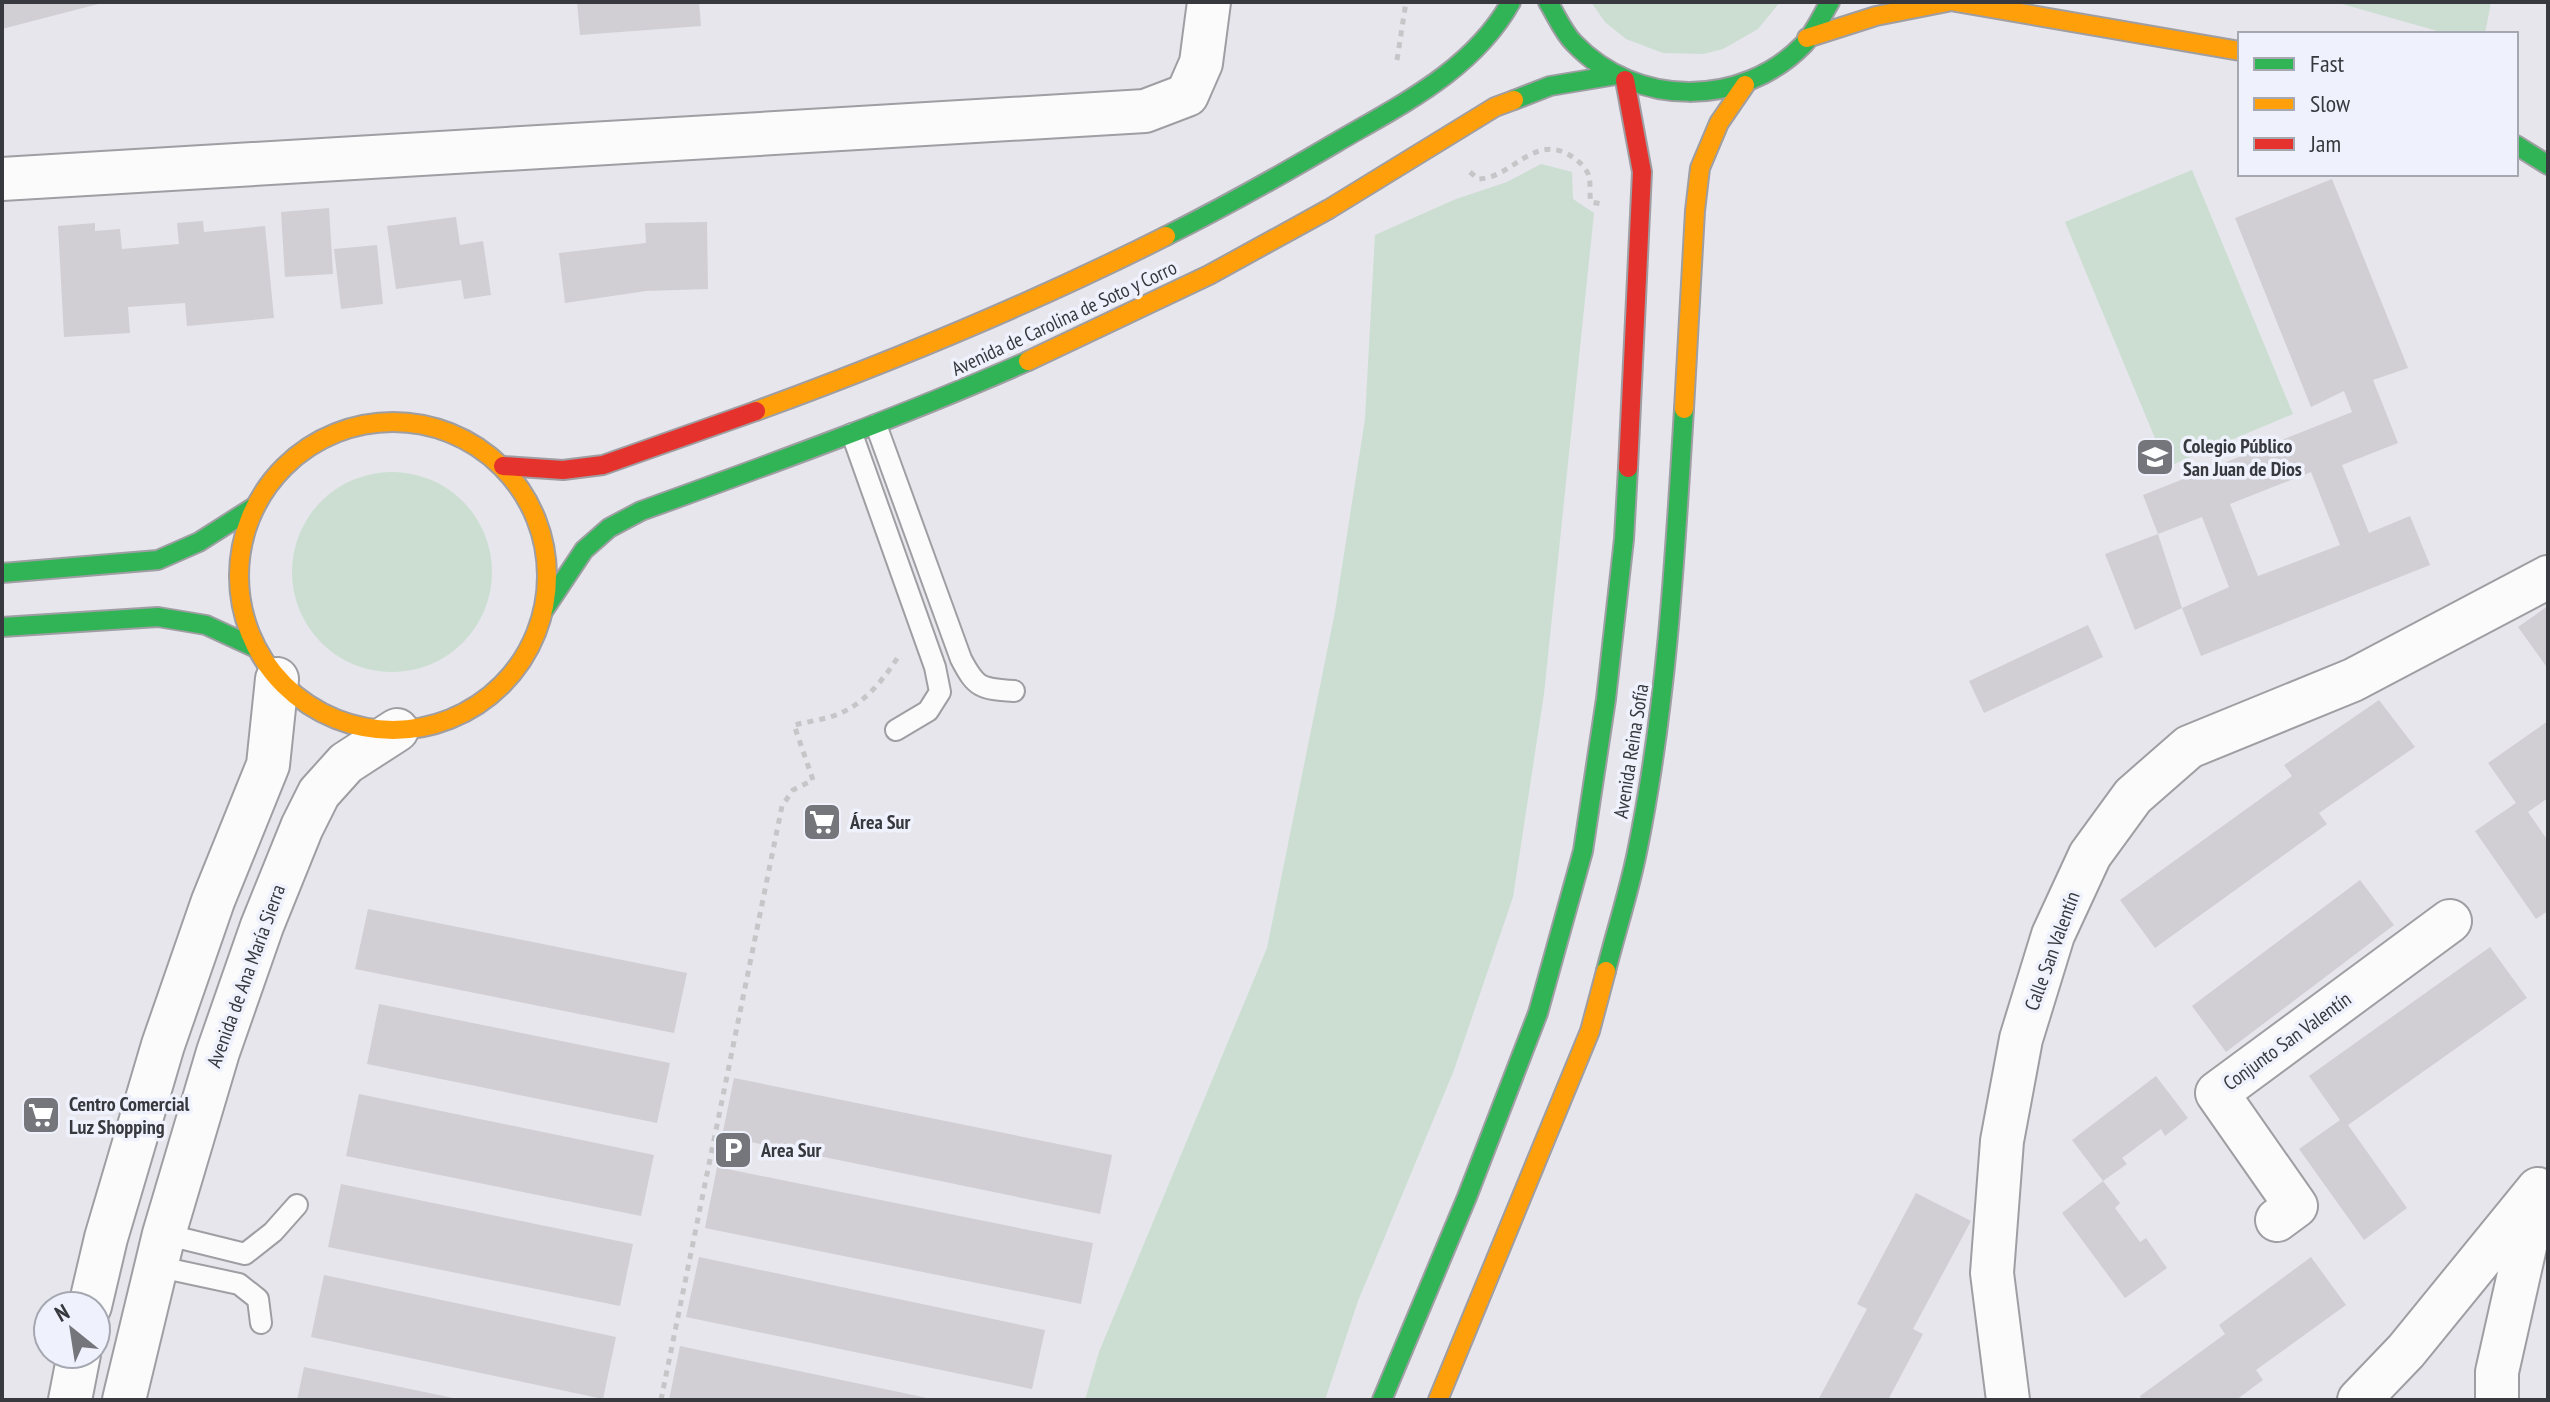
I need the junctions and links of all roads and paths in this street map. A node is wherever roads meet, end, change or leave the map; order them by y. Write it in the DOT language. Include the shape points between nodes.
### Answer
graph roads {
  1 [pos="1209,2"];
  2 [pos="1511,2"];
  3 [pos="1548,2"];
  4 [pos="1830,2"];
  5 [pos="1947,2"];
  6 [pos="1956,2"];
  7 [pos="1807,38"];
  8 [pos="2238,51"];
  9 [pos="1621,78"];
  10 [pos="1745,85"];
  11 [pos="2518,146"];
  12 [pos="2548,165"];
  13 [pos="2,179"];
  14 [pos="876,425"];
  15 [pos="852,434"];
  16 [pos="503,466"];
  17 [pos="254,507"];
  18 [pos="2,573"];
  19 [pos="2548,577"];
  20 [pos="544,610"];
  21 [pos="2,627"];
  22 [pos="902,650"];
  23 [pos="267,664"];
  24 [pos="1014,691"];
  25 [pos="397,730"];
  26 [pos="896,730"];
  27 [pos="2450,921"];
  28 [pos="2543,1176"];
  29 [pos="297,1205"];
  30 [pos="2277,1220"];
  31 [pos="159,1250"];
  32 [pos="94,1290"];
  33 [pos="261,1323"];
  34 [pos="76,1370"];
  35 [pos="2491,1391"];
  36 [pos="70,1400"];
  37 [pos="124,1400"];
  38 [pos="661,1400"];
  39 [pos="1382,1400"];
  40 [pos="1438,1400"];
  41 [pos="2008,1400"];
  42 [pos="2359,1400"];
  1 -- 13 [label="street" via="1201,63 1187,95 1145,111"];
  2 -- 16 [label="street, Avenida de Carolina de Soto y Corro" via="1473,55 1417,93 1185,229 1042,297 922,349 600,466 554,471"];
  3 -- 9 [label="street, Avenida Reina Sofía" via="1557,23 1593,62"];
  4 -- 7 [label="street, Avenida Reina Sofía"];
  5 -- 7 [label="street" via="1859,18"];
  6 -- 8 [label="street"];
  7 -- 10 [label="street, Avenida Reina Sofía" via="1791,57"];
  9 -- 10 [label="street, Avenida Reina Sofía" via="1640,88 1693,96"];
  9 -- 14 [label="street, Avenida de Carolina de Soto y Corro" via="1550,86 1495,107 1209,275 1063,346"];
  9 -- 39 [label="street, Avenida Reina Sofía" via="1642,172 1642,223 1624,539 1583,851 1538,1013"];
  10 -- 40 [label="street, Avenida Reina Sofía" via="1719,123 1700,168 1662,703 1637,854 1590,1031"];
  11 -- 12 [label="street"];
  14 -- 15 [label="street, Avenida de Carolina de Soto y Corro"];
  14 -- 24 [label="lane" via="970,677 986,689"];
  15 -- 20 [label="street, Avenida de Carolina de Soto y Corro" via="641,511 609,528 584,550"];
  15 -- 26 [label="lane" via="940,692 928,711"];
  16 -- 17 [label="street" via="443,430 389,421 348,428 309,446 278,473"];
  16 -- 20 [label="street" via="527,497 542,532 548,571"];
  17 -- 18 [label="street" via="199,542 158,560"];
  17 -- 23 [label="street" via="242,542 238,578 243,615"];
  19 -- 41 [label="street, Calle San Valentín" via="2353,680 2189,747 2133,796 2090,855 2053,935 2021,1039 2002,1141 1992,1273"];
  20 -- 25 [label="street" via="530,648 507,681 475,707 437,724"];
  21 -- 23 [label="street" via="158,617 206,625"];
  22 -- 38 [label="path" via="867,696 843,712 794,725 813,780 793,790 782,806"];
  23 -- 25 [label="street" via="312,708 352,725"];
  23 -- 32 [label="street" via="268,765 163,1045"];
  25 -- 31 [label="street, Avenida de Ana María Sierra" via="346,763 319,793 302,827 218,1052"];
  27 -- 30 [label="street, Conjunto San Valentín" via="2217,1093 2296,1206"];
  28 -- 35 [label="street"];
  28 -- 42 [label="street" via="2406,1351"];
  29 -- 31 [label="lane" via="245,1254"];
  31 -- 33 [label="lane" via="239,1284 258,1299"];
  31 -- 37 [label="street, Avenida de Ana María Sierra"];
  34 -- 36 [label="street"];
}
